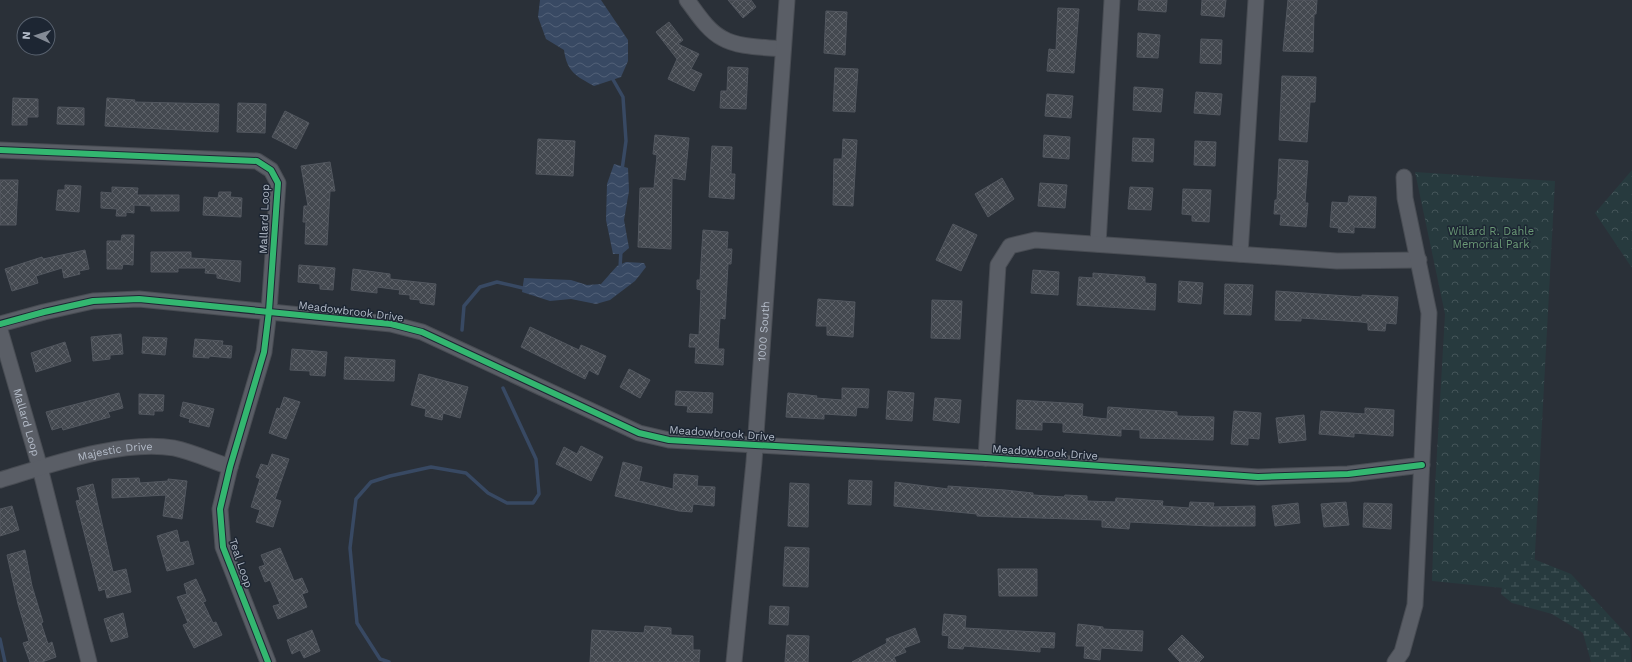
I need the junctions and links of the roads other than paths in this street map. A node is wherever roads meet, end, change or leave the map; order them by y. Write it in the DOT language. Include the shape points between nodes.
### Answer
graph roads {
  1 [pos="687,0"];
  2 [pos="787,0"];
  3 [pos="1112,0"];
  4 [pos="1256,0"];
  5 [pos="783,49"];
  6 [pos="0,150"];
  7 [pos="1404,177"];
  8 [pos="1098,244"];
  9 [pos="1240,254"];
  10 [pos="1419,260"];
  11 [pos="269,311"];
  12 [pos="0,324"];
  13 [pos="0,330"];
  14 [pos="756,446"];
  15 [pos="986,458"];
  16 [pos="1422,465"];
  17 [pos="230,467"];
  18 [pos="40,468"];
  19 [pos="0,480"];
  20 [pos="89,662"];
  21 [pos="268,662"];
  22 [pos="734,662"];
  23 [pos="1395,662"];
  1 -- 5 [label="street" via="708,27 723,39 739,44"];
  2 -- 5 [label="street, 1000 South"];
  3 -- 8 [label="street"];
  4 -- 9 [label="street"];
  5 -- 14 [label="street, 1000 South"];
  6 -- 11 [label="street, Mallard Loop" via="257,161 271,170 278,183"];
  7 -- 10 [label="street" via="1405,198"];
  8 -- 9 [label="street"];
  8 -- 15 [label="street" via="1035,240 1010,246 998,265"];
  9 -- 10 [label="street" via="1337,261"];
  10 -- 16 [label="street" via="1429,313"];
  11 -- 12 [label="street, Meadowbrook Drive" via="139,299 93,301"];
  11 -- 14 [label="street, Meadowbrook Drive" via="391,324 422,332 639,433 669,440"];
  11 -- 17 [label="street, Mallard Loop" via="264,352"];
  13 -- 18 [label="street, Mallard Loop"];
  14 -- 15 [label="street, Meadowbrook Drive"];
  14 -- 22 [label="street, 1000 South"];
  15 -- 16 [label="street, Meadowbrook Drive" via="1258,477 1348,474"];
  16 -- 23 [label="street" via="1415,605 1402,652"];
  17 -- 18 [label="street, Majestic Drive" via="175,448 146,446 118,448"];
  17 -- 21 [label="street, Teal Loop" via="220,509 222,547"];
  18 -- 19 [label="street, Majestic Drive"];
  18 -- 20 [label="street"];
}
